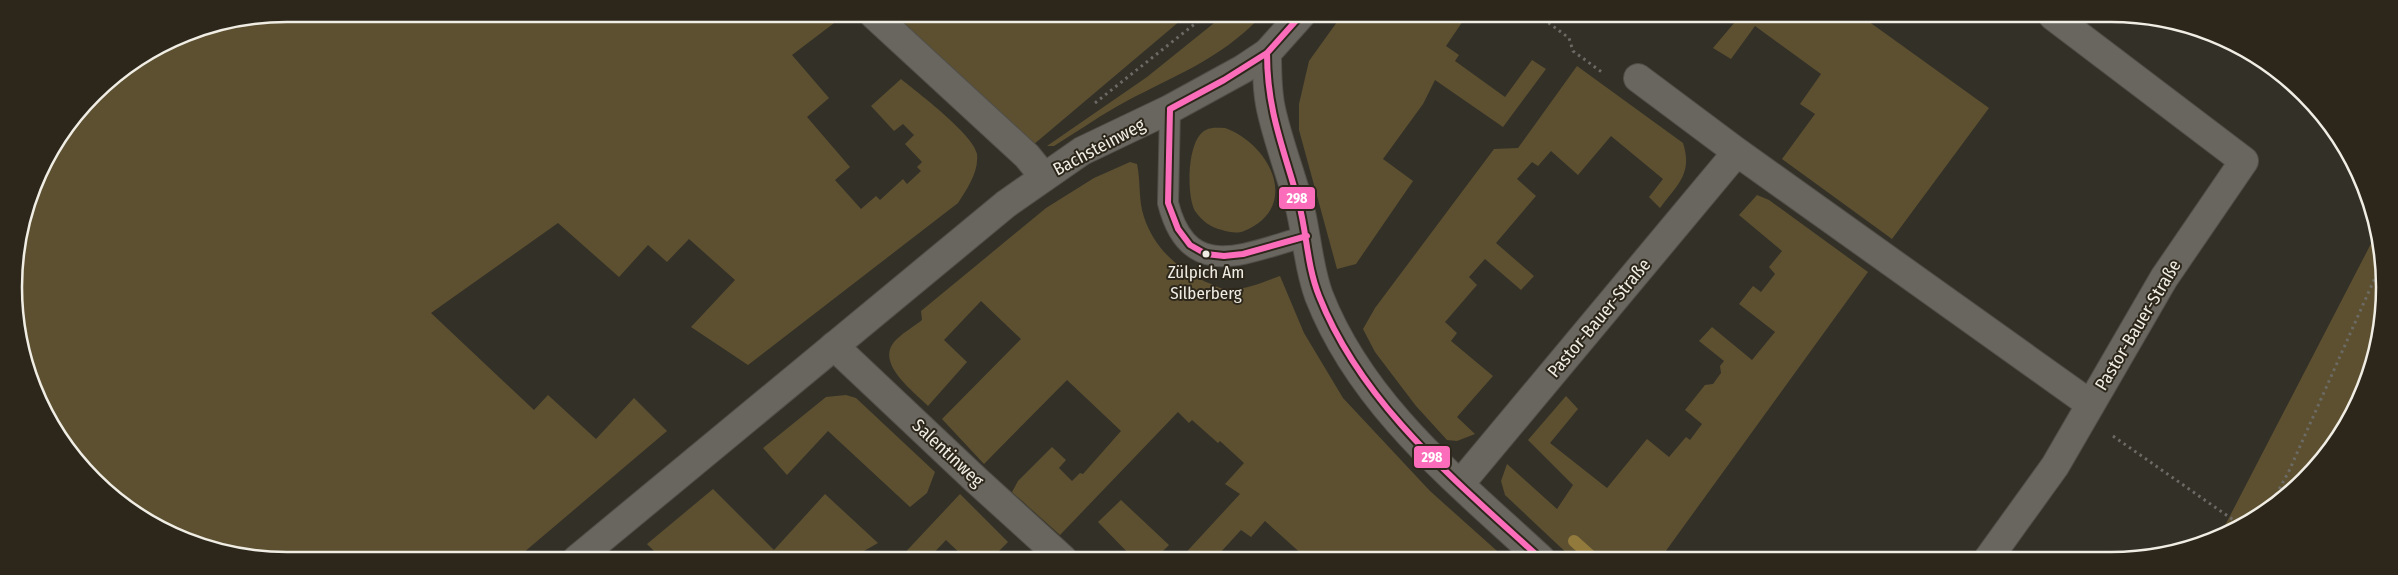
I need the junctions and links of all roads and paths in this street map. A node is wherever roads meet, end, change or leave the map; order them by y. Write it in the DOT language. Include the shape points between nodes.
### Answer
graph roads {
  1 [pos="883,22"];
  2 [pos="1197,22"];
  3 [pos="1295,22"];
  4 [pos="2061,22"];
  5 [pos="1267,53"];
  6 [pos="1638,78"];
  7 [pos="1089,108"];
  8 [pos="1170,109"];
  9 [pos="1737,152"];
  10 [pos="1044,177"];
  11 [pos="1306,236"];
  12 [pos="2375,277"];
  13 [pos="834,346"];
  14 [pos="2087,410"];
  15 [pos="1460,484"];
  16 [pos="2276,494"];
  17 [pos="2235,521"];
  18 [pos="585,552"];
  19 [pos="1055,552"];
  20 [pos="1533,552"];
  21 [pos="1993,552"];
  1 -- 10 [label="street, Bachsteinweg" via="1027,156"];
  2 -- 7 [label="path"];
  3 -- 5 [label="street, Bachsteinweg"];
  4 -- 14 [label="street, Pastor-Bauer-Straße" via="2244,161 2164,278"];
  5 -- 8 [label="street, Bachsteinweg"];
  5 -- 11 [label="street" via="1271,107"];
  6 -- 9 [label="street, Pastor-Bauer-Straße"];
  8 -- 10 [label="street, Bachsteinweg" via="1082,152"];
  8 -- 11 [label="lane" via="1168,203 1171,217 1190,246 1218,258 1239,256"];
  9 -- 14 [label="street, Pastor-Bauer-Straße"];
  9 -- 15 [label="street, Pastor-Bauer-Straße"];
  10 -- 13 [label="street, Bachsteinweg" via="971,232"];
  11 -- 15 [label="street" via="1318,294 1338,339 1408,434"];
  12 -- 16 [label="path"];
  13 -- 18 [label="street, Bachsteinweg"];
  13 -- 19 [label="street, Salentinweg"];
  14 -- 17 [label="path"];
  14 -- 21 [label="street" via="2055,466"];
  15 -- 20 [label="street"];
}
